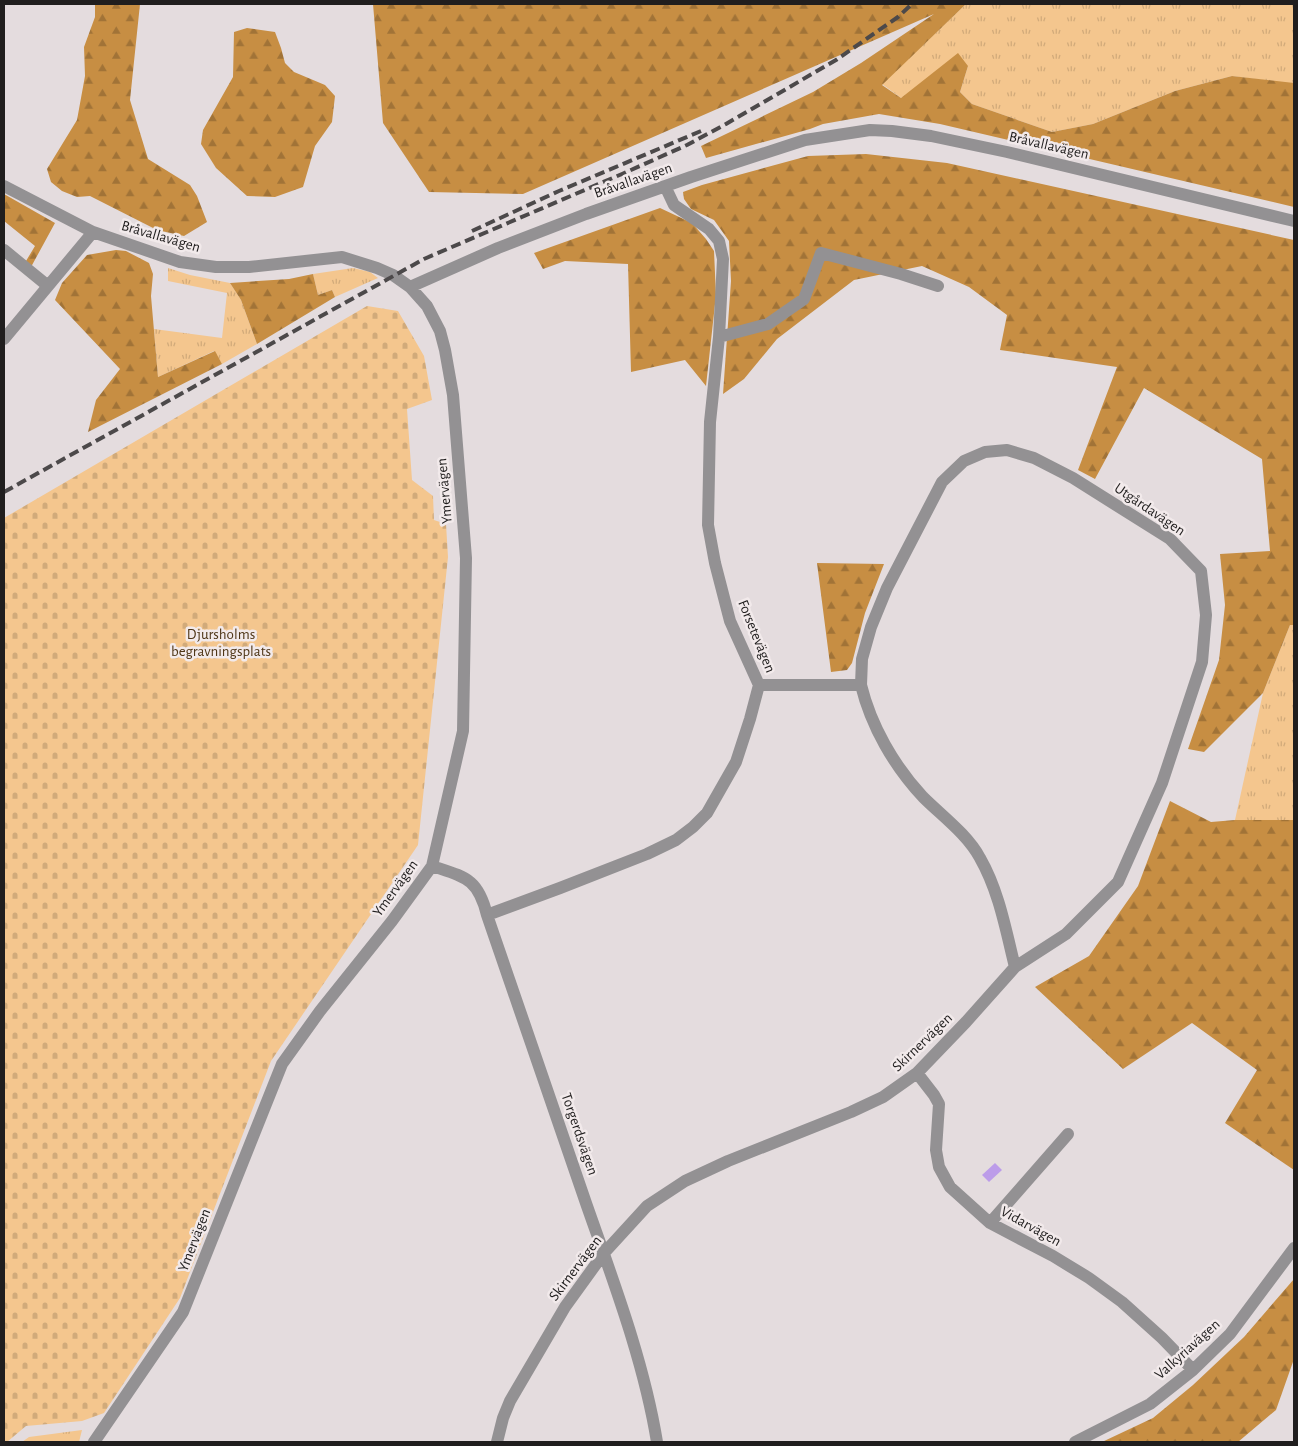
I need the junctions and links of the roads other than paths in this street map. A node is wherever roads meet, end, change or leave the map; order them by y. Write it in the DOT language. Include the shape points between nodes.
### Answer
graph roads {
  1 [pos="4,186"];
  2 [pos="665,186"];
  3 [pos="1294,221"];
  4 [pos="94,232"];
  5 [pos="4,250"];
  6 [pos="48,286"];
  7 [pos="938,286"];
  8 [pos="410,287"];
  9 [pos="719,337"];
  10 [pos="4,339"];
  11 [pos="759,685"];
  12 [pos="861,685"];
  13 [pos="432,866"];
  14 [pos="487,915"];
  15 [pos="1015,966"];
  16 [pos="917,1073"];
  17 [pos="1068,1134"];
  18 [pos="990,1223"];
  19 [pos="1294,1248"];
  20 [pos="604,1253"];
  21 [pos="1192,1370"];
  22 [pos="96,1439"];
  23 [pos="110,1442"];
  24 [pos="498,1442"];
  25 [pos="657,1442"];
  26 [pos="1074,1442"];
  1 -- 4 [label="street, Bråvallavägen"];
  2 -- 3 [label="street, Bråvallavägen" via="805,140 870,130 892,131 1007,152"];
  2 -- 8 [label="street, Bråvallavägen" via="498,248"];
  2 -- 9 [label="street, Forsetevägen" via="674,205 709,229 719,241 723,260"];
  4 -- 6 [label="street"];
  4 -- 8 [label="street, Bråvallavägen" via="180,262 216,267 250,267 342,256 393,275"];
  5 -- 6 [label="street"];
  6 -- 10 [label="street"];
  7 -- 9 [label="street" via="821,253 804,299 768,324"];
  8 -- 13 [label="street, Ymervägen" via="427,306 440,331 445,350 453,395 466,558 463,731"];
  9 -- 11 [label="street, Forsetevägen" via="710,422 708,525 714,563 730,621"];
  11 -- 12 [label="street"];
  11 -- 14 [label="street, Forsetevägen" via="736,762 706,813 693,827 676,840 647,854"];
  12 -- 15 [label="street" via="876,729 898,765 980,858 997,898"];
  12 -- 15 [label="street, Utgårdavägen" via="862,659 887,588 942,482 964,461 985,452 1007,450 1034,458 1073,478 1170,538 1201,571 1206,615 1202,662 1162,783 1118,882 1066,934"];
  13 -- 14 [label="street, Torgerdsvägen" via="462,876 474,885 483,897"];
  13 -- 22 [label="street, Ymervägen" via="282,1064 184,1312"];
  14 -- 20 [label="street, Torgerdsvägen"];
  15 -- 16 [label="street, Skirnervägen"];
  16 -- 18 [label="street, Vidarvägen" via="938,1104 936,1150 939,1167 950,1187"];
  16 -- 20 [label="street, Skirnervägen" via="883,1098 685,1181 647,1206"];
  17 -- 18 [label="street"];
  18 -- 21 [label="street, Vidarvägen" via="1053,1256 1122,1302"];
  19 -- 21 [label="street, Valkyriavägen" via="1230,1334"];
  20 -- 24 [label="street, Skirnervägen" via="565,1307 515,1391 503,1418"];
  20 -- 25 [label="street, Torgerdsvägen" via="632,1340"];
  21 -- 26 [label="street, Valkyriavägen" via="1150,1404"];
  22 -- 23 [label="street"];
}
